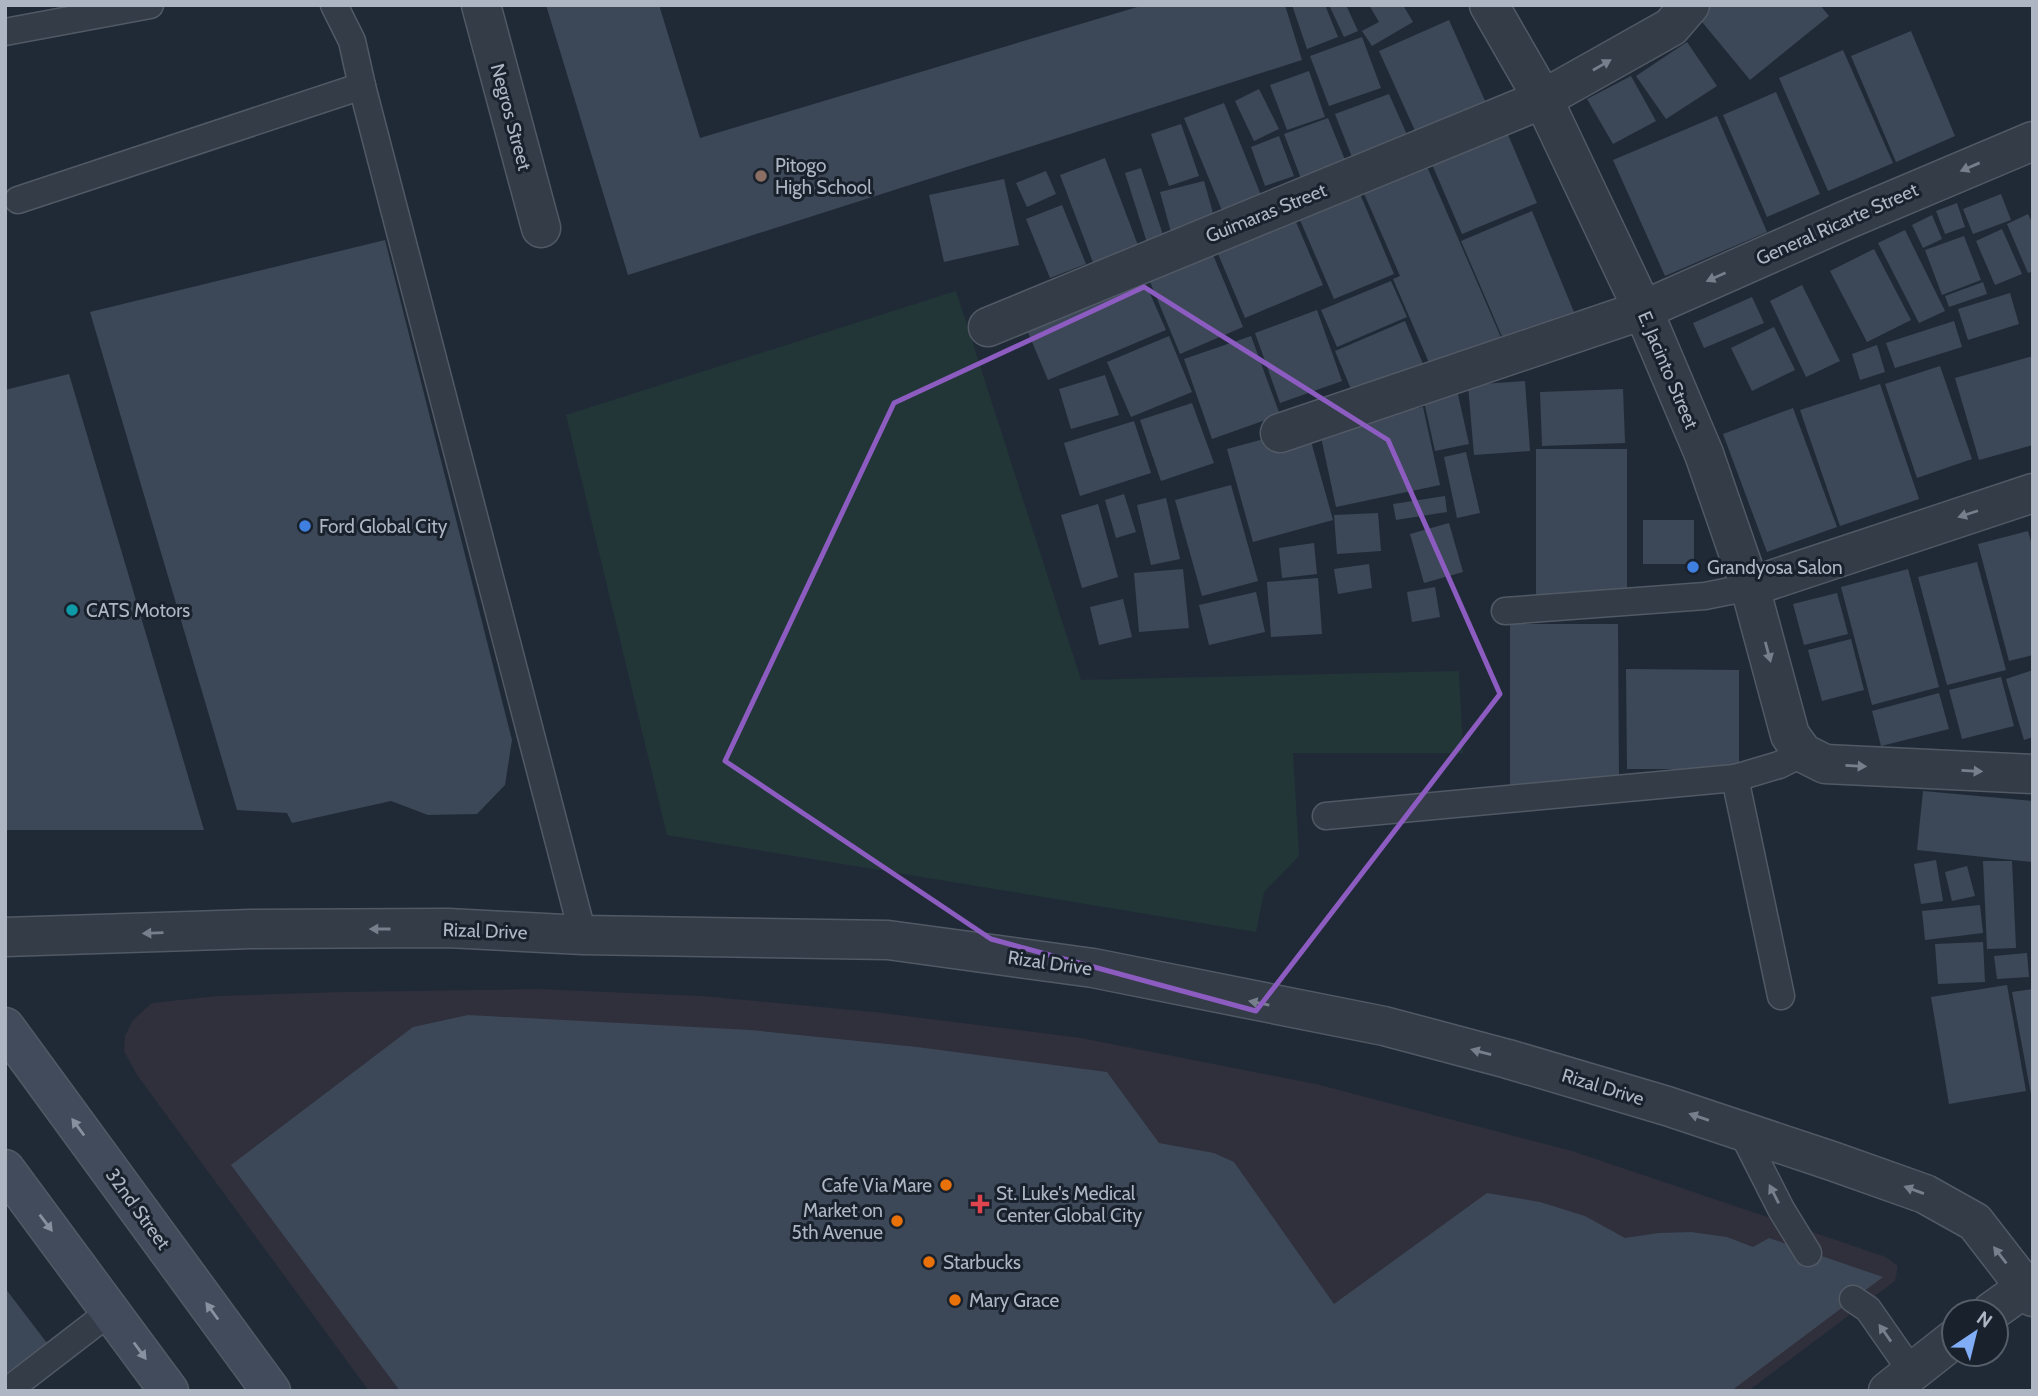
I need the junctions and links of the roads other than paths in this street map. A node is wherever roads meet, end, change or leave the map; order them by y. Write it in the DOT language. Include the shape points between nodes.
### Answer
graph roads {
  1 [pos="150,5"];
  2 [pos="334,5"];
  3 [pos="481,5"];
  4 [pos="1489,5"];
  5 [pos="1690,5"];
  6 [pos="5,32"];
  7 [pos="362,86"];
  8 [pos="1543,100"];
  9 [pos="2033,141"];
  10 [pos="18,200"];
  11 [pos="541,228"];
  12 [pos="1643,310"];
  13 [pos="988,327"];
  14 [pos="1280,433"];
  15 [pos="2033,493"];
  16 [pos="1750,586"];
  17 [pos="1505,611"];
  18 [pos="1803,754"];
  19 [pos="2033,774"];
  20 [pos="1735,778"];
  21 [pos="1326,817"];
  22 [pos="583,935"];
  23 [pos="5,937"];
  24 [pos="1781,996"];
  25 [pos="5,1027"];
  26 [pos="1742,1132"];
  27 [pos="5,1168"];
  28 [pos="1808,1253"];
  29 [pos="2030,1289"];
  30 [pos="1853,1299"];
  31 [pos="2010,1301"];
  32 [pos="111,1311"];
  33 [pos="1940,1350"];
  34 [pos="1900,1381"];
  35 [pos="6,1391"];
  36 [pos="169,1391"];
  37 [pos="271,1391"];
  1 -- 6 [label="lane"];
  2 -- 7 [label="lane" via="352,41"];
  3 -- 11 [label="street, Negros Street"];
  4 -- 8 [label="street, E. Jacinto Street"];
  8 -- 5 [label="street, Guimaras Street, one-way" via="1671,27"];
  7 -- 10 [label="lane"];
  7 -- 22 [label="lane"];
  8 -- 12 [label="street, E. Jacinto Street"];
  8 -- 13 [label="street, Guimaras Street"];
  9 -- 12 [label="street, General Ricarte Street, one-way"];
  12 -- 14 [label="street, General Ricarte Street"];
  12 -- 16 [label="street, E. Jacinto Street" via="1704,454"];
  15 -- 16 [label="street, one-way"];
  16 -- 17 [label="lane" via="1705,596"];
  16 -- 18 [label="street, E. Jacinto Street, one-way" via="1790,736"];
  18 -- 19 [label="street, one-way" via="1825,764"];
  18 -- 20 [label="lane"];
  20 -- 21 [label="lane"];
  20 -- 24 [label="lane"];
  22 -- 23 [label="street, Rizal Drive, one-way" via="338,929"];
  26 -- 22 [label="street, Rizal Drive, one-way" via="1667,1106 1384,1026 1093,968 888,940"];
  37 -- 25 [label="main road, 32nd Street, one-way"];
  28 -- 26 [label="lane, one-way"];
  29 -- 26 [label="street, Rizal Drive, one-way" via="1975,1222 1925,1194"];
  27 -- 32 [label="main road, one-way"];
  29 -- 31 [label="street"];
  34 -- 30 [label="lane, one-way" via="1868,1309"];
  32 -- 35 [label="lane"];
  32 -- 36 [label="main road, one-way"];
  33 -- 34 [label="street"];
}
